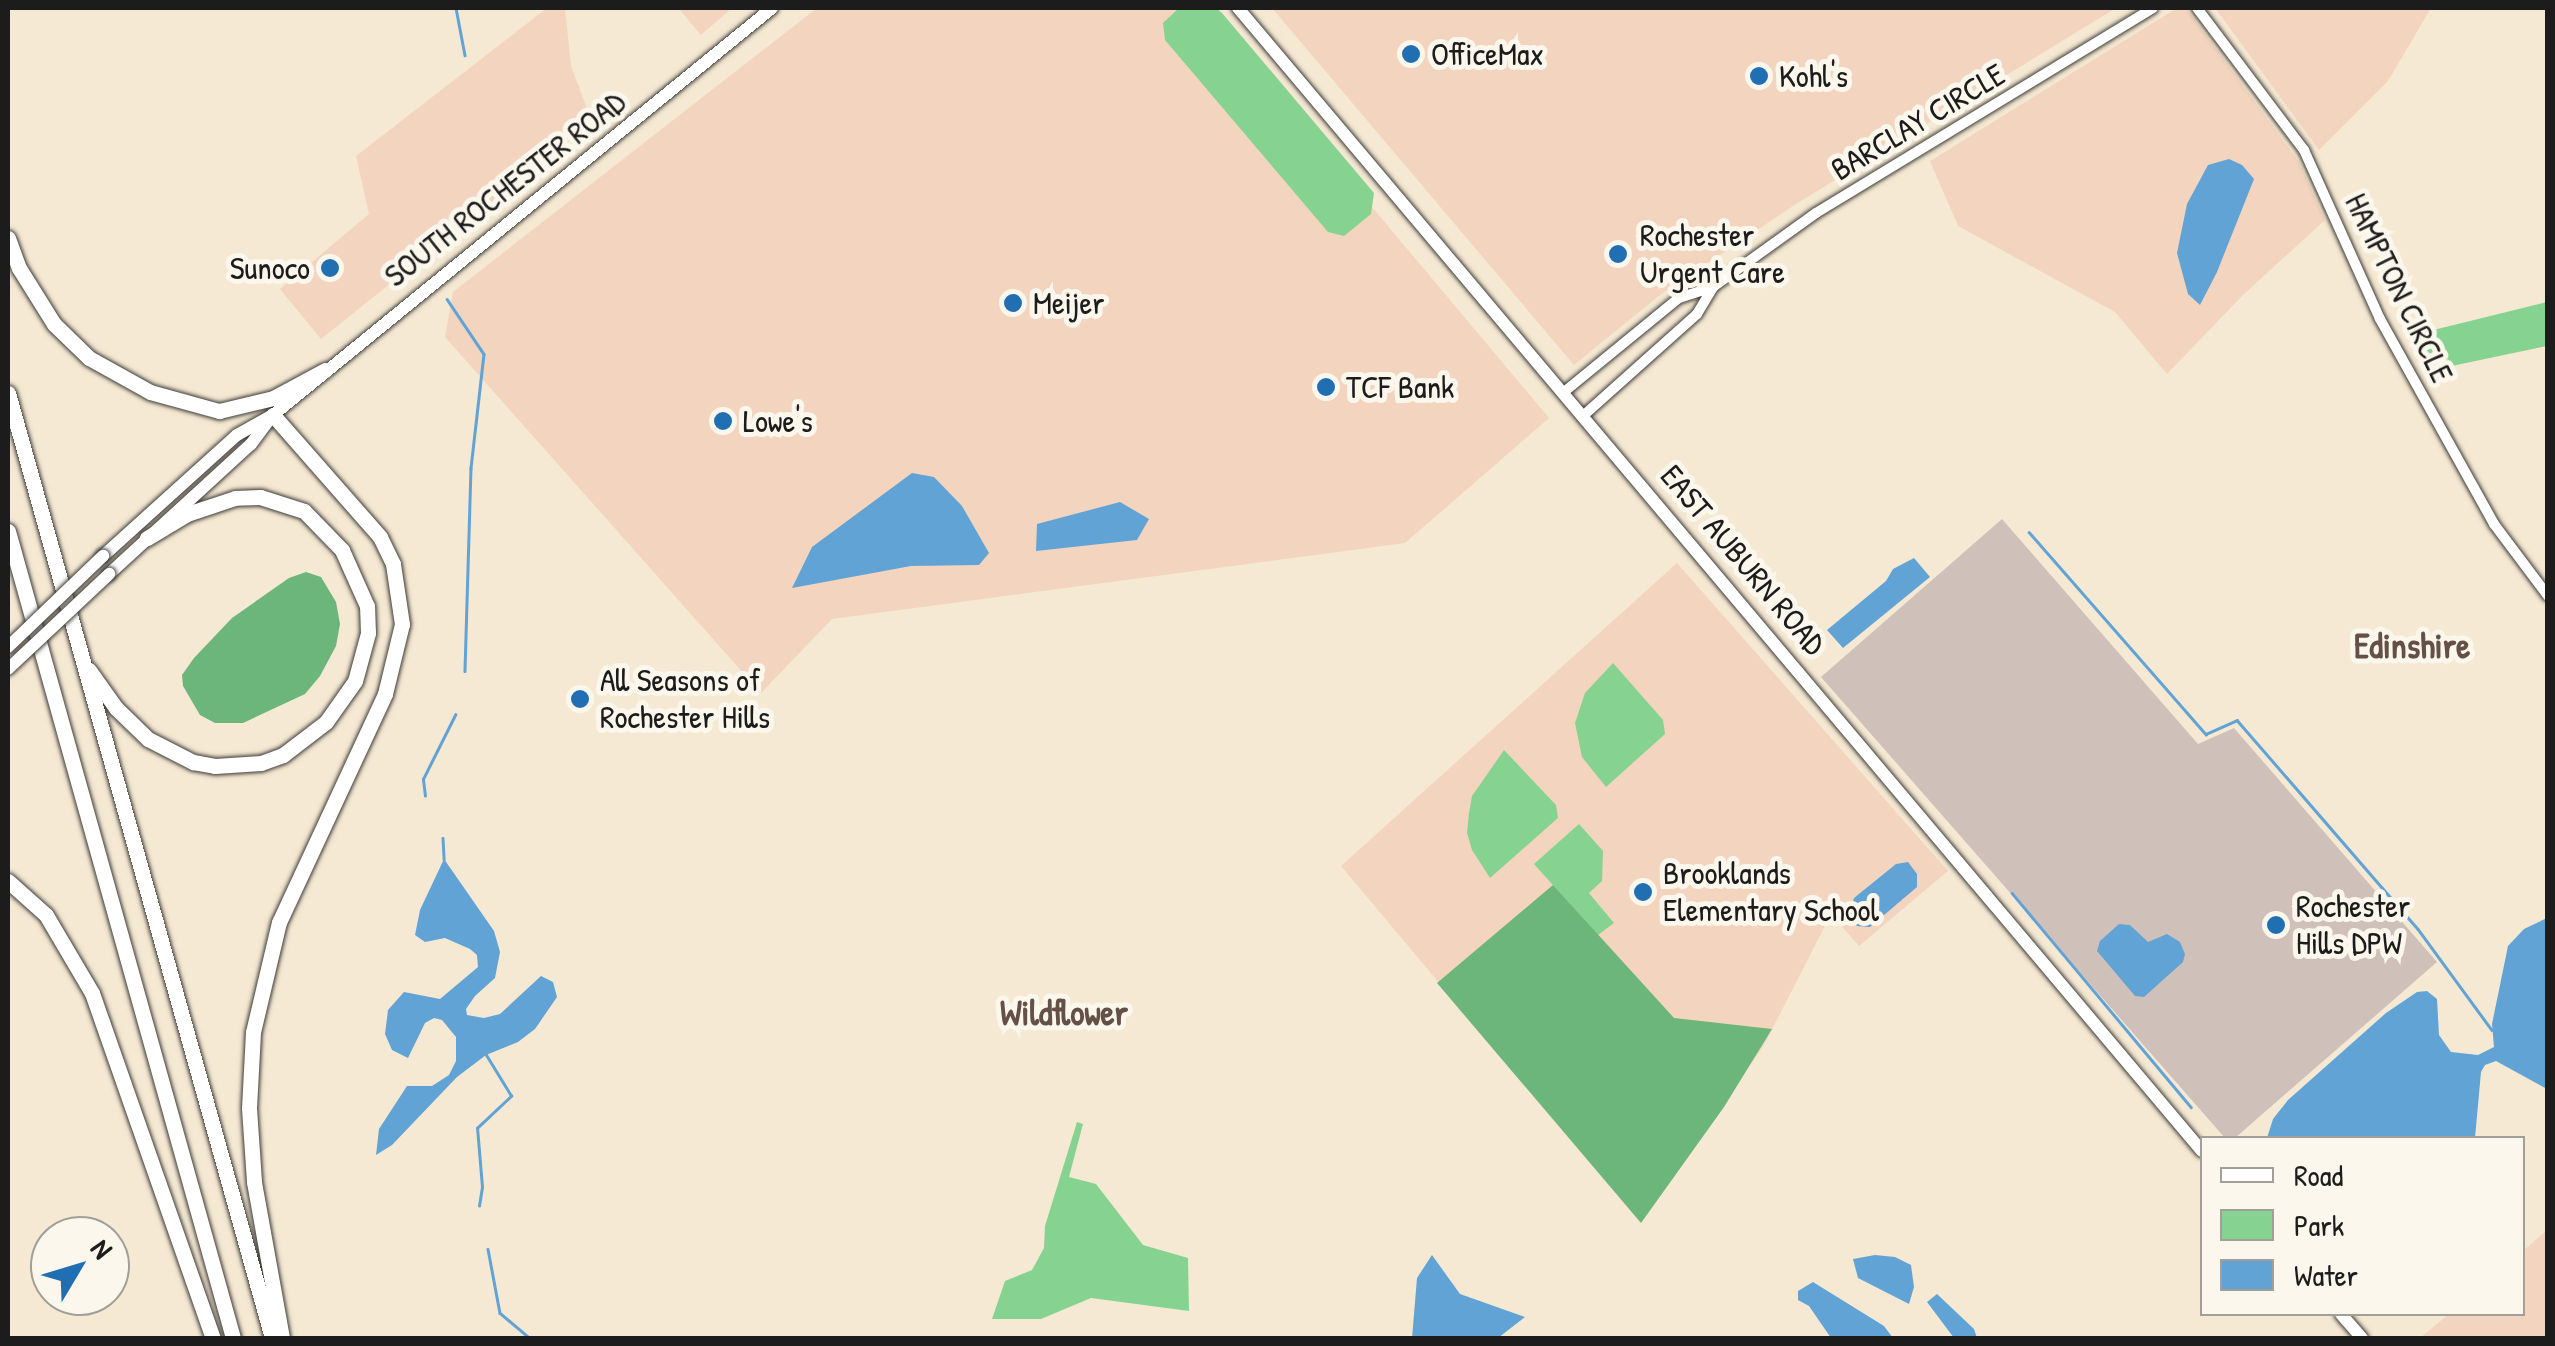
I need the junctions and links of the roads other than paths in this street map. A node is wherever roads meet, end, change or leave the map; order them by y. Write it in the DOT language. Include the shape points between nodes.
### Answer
graph roads {
  1 [pos="772,8"];
  2 [pos="1238,8"];
  3 [pos="2153,8"];
  4 [pos="2198,8"];
  5 [pos="8,238"];
  6 [pos="1714,287"];
  7 [pos="325,370"];
  8 [pos="1564,392"];
  9 [pos="8,393"];
  10 [pos="1584,414"];
  11 [pos="273,415"];
  12 [pos="8,530"];
  13 [pos="146,538"];
  14 [pos="8,556"];
  15 [pos="20,575"];
  16 [pos="2548,596"];
  17 [pos="8,646"];
  18 [pos="81,656"];
  19 [pos="8,669"];
  20 [pos="8,880"];
  21 [pos="2200,1149"];
  22 [pos="2343,1316"];
  23 [pos="213,1338"];
  24 [pos="234,1338"];
  25 [pos="272,1338"];
  26 [pos="282,1338"];
  27 [pos="2362,1338"];
  1 -- 7 [label="main road, SOUTH ROCHESTER ROAD"];
  2 -- 8 [label="main road, EAST AUBURN ROAD"];
  3 -- 6 [label="street, BARCLAY CIRCLE" via="1816,213"];
  4 -- 16 [label="street, HAMPTON CIRCLE" via="2304,150 2380,319 2494,524"];
  5 -- 7 [label="highway" via="54,324 89,358 150,392 219,411 273,398"];
  6 -- 8 [label="street, BARCLAY CIRCLE" via="1679,298"];
  6 -- 10 [label="street, BARCLAY CIRCLE" via="1697,314"];
  7 -- 11 [label="main road, SOUTH ROCHESTER ROAD"];
  8 -- 10 [label="main road, EAST AUBURN ROAD"];
  9 -- 18 [label="highway"];
  10 -- 21 [label="main road, EAST AUBURN ROAD"];
  11 -- 13 [label="main road, SOUTH ROCHESTER ROAD" via="251,444"];
  11 -- 17 [label="main road, SOUTH ROCHESTER ROAD, bridge" via="237,435"];
  11 -- 26 [label="highway" via="380,536 393,564 402,624 385,694 279,922 253,1032 254,1182"];
  12 -- 15 [label="highway"];
  13 -- 18 [label="highway" via="187,514 235,498 260,497 304,512 342,550 368,606 354,681 326,722 283,755 215,766 148,739 116,708"];
  13 -- 19 [label="main road, SOUTH ROCHESTER ROAD, bridge"];
  14 -- 15 [label="highway"];
  15 -- 24 [label="highway"];
  18 -- 25 [label="highway"];
  20 -- 23 [label="highway" via="46,914 92,993"];
  22 -- 27 [label="main road"];
}
